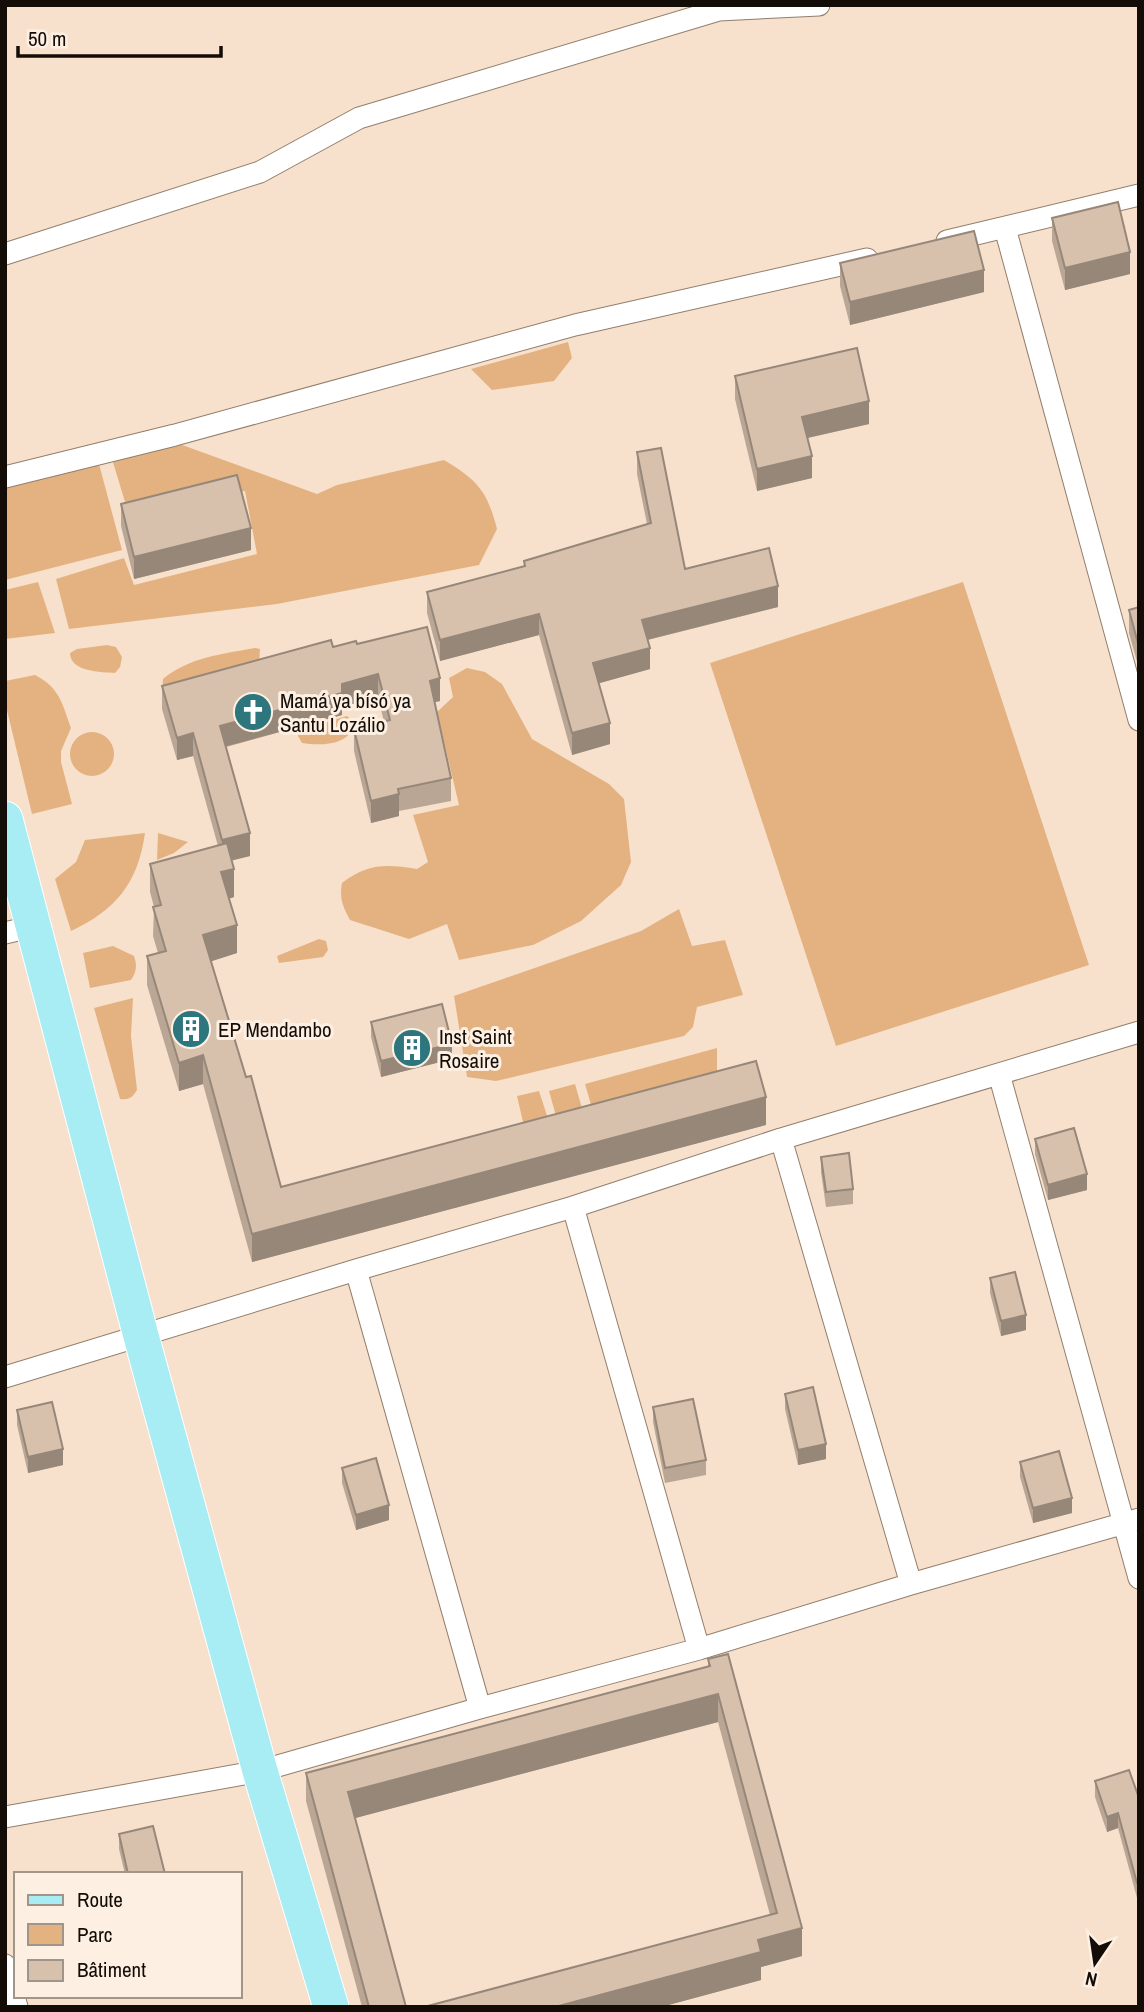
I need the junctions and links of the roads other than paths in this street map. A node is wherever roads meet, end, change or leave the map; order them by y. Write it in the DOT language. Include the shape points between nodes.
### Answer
graph roads {
  1 [pos="819,5"];
  2 [pos="1139,195"];
  3 [pos="1005,228"];
  4 [pos="925,246"];
  5 [pos="5,254"];
  6 [pos="884,255"];
  7 [pos="5,477"];
  8 [pos="1139,616"];
  9 [pos="1113,624"];
  10 [pos="1139,720"];
  11 [pos="5,819"];
  12 [pos="20,929"];
  13 [pos="1139,1032"];
  14 [pos="999,1074"];
  15 [pos="781,1139"];
  16 [pos="573,1207"];
  17 [pos="356,1270"];
  18 [pos="141,1336"];
  19 [pos="5,1377"];
  20 [pos="1131,1521"];
  21 [pos="1139,1578"];
  22 [pos="911,1584"];
  23 [pos="699,1649"];
  24 [pos="480,1708"];
  25 [pos="260,1771"];
  26 [pos="5,1817"];
  27 [pos="5,1965"];
  28 [pos="14,1996"];
  29 [pos="331,2007"];
  1 -- 5 [label="street" via="719,10 359,118 260,172"];
  2 -- 3 [label="street"];
  3 -- 4 [label="street"];
  3 -- 9 [label="street"];
  6 -- 7 [label="street" via="575,325"];
  8 -- 9 [label="street"];
  9 -- 10 [label="street"];
  11 -- 12 [label="main road"];
  12 -- 18 [label="main road"];
  13 -- 14 [label="street"];
  14 -- 15 [label="street"];
  14 -- 20 [label="street"];
  15 -- 16 [label="street"];
  15 -- 22 [label="street"];
  16 -- 17 [label="street"];
  16 -- 23 [label="street"];
  17 -- 18 [label="street"];
  17 -- 24 [label="street"];
  18 -- 19 [label="street"];
  18 -- 25 [label="main road"];
  20 -- 21 [label="street"];
  20 -- 22 [label="street"];
  22 -- 23 [label="street"];
  23 -- 24 [label="street"];
  24 -- 25 [label="street"];
  25 -- 26 [label="street"];
  25 -- 29 [label="main road"];
  27 -- 28 [label="street"];
}
